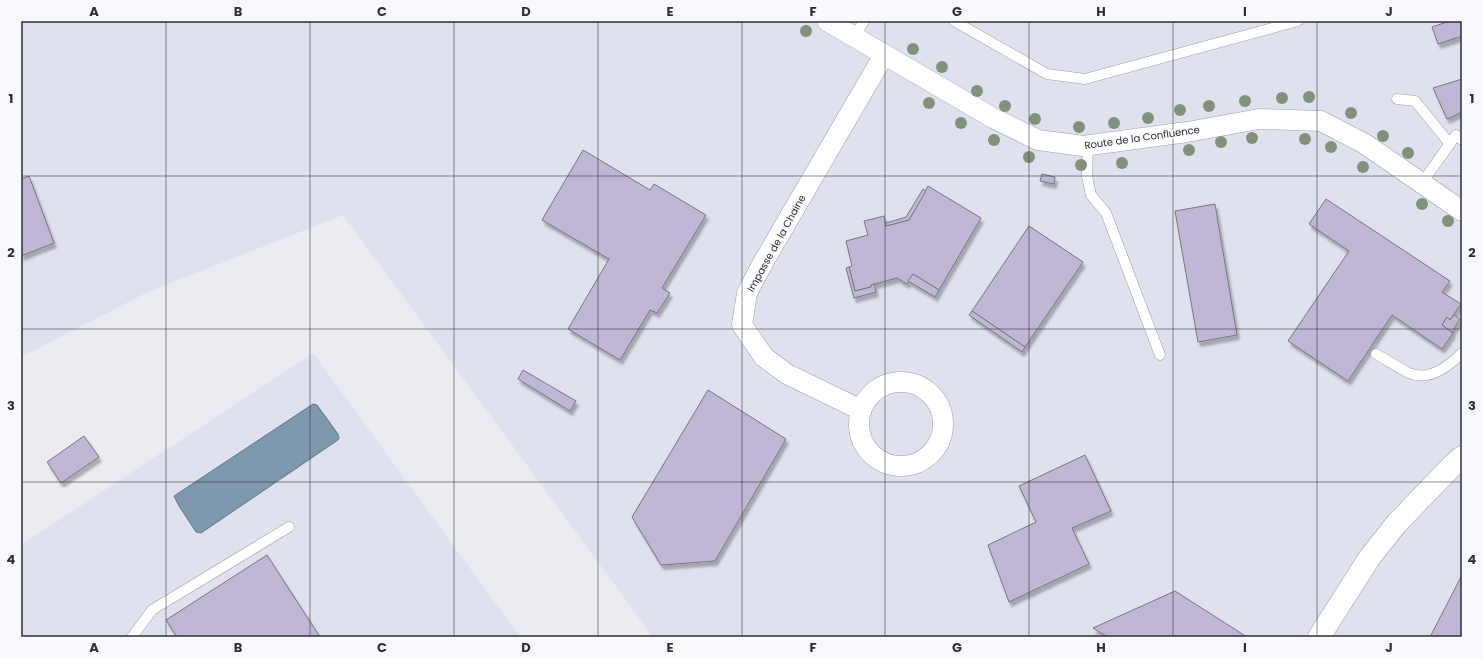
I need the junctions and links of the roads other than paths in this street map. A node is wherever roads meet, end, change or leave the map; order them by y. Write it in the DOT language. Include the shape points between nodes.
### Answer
graph roads {
  1 [pos="827,21"];
  2 [pos="954,21"];
  3 [pos="1298,21"];
  4 [pos="859,29"];
  5 [pos="884,56"];
  6 [pos="1396,99"];
  7 [pos="1462,140"];
  8 [pos="1450,144"];
  9 [pos="1088,145"];
  10 [pos="1422,183"];
  11 [pos="1462,211"];
  12 [pos="1462,353"];
  13 [pos="1160,354"];
  14 [pos="1376,354"];
  15 [pos="861,410"];
  16 [pos="1462,457"];
  17 [pos="1462,470"];
  18 [pos="1425,494"];
  19 [pos="289,527"];
  20 [pos="132,637"];
  21 [pos="1319,637"];
  1 -- 4 [label="street, Route de la Confluence"];
  2 -- 3 [label="lane" via="1047,74 1085,79"];
  4 -- 5 [label="street, Route de la Confluence"];
  5 -- 9 [label="street, Route de la Confluence" via="993,118 1038,140"];
  5 -- 15 [label="street, Impasse de la Chaine" via="747,293 742,325 764,357 787,374"];
  6 -- 8 [label="lane" via="1415,101"];
  7 -- 8 [label="lane" via="1456,135"];
  8 -- 10 [label="lane"];
  9 -- 10 [label="street, Route de la Confluence" via="1187,132 1259,119 1321,121 1365,144"];
  9 -- 13 [label="lane" via="1087,176 1091,196 1106,213"];
  10 -- 11 [label="street, Route de la Confluence"];
  12 -- 14 [label="lane" via="1450,364 1430,375 1410,374"];
  15 -- 15 [label="street" via="858,424 860,438 877,460 890,466 904,467 917,464 938,446 943,432 943,418 939,405 931,393 919,386 891,382 878,388"];
  16 -- 18 [label="street"];
  17 -- 18 [label="street"];
  18 -- 21 [label="street" via="1397,523 1370,557"];
  19 -- 20 [label="lane" via="152,610"];
}
